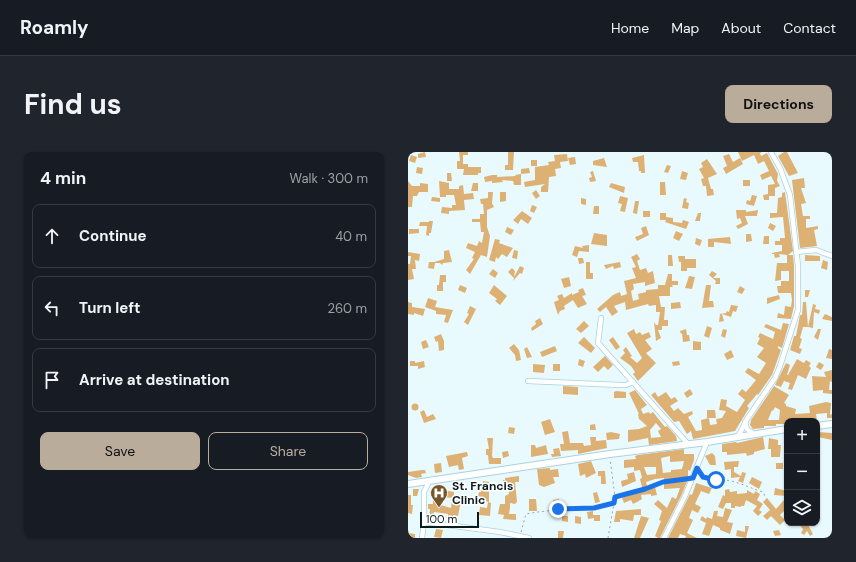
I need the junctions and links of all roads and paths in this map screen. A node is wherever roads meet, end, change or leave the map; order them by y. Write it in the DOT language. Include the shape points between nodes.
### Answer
graph roads {
  1 [pos="771,152"];
  2 [pos="796,252"];
  3 [pos="832,256"];
  4 [pos="601,318"];
  5 [pos="528,381"];
  6 [pos="633,382"];
  7 [pos="745,422"];
  8 [pos="832,424"];
  9 [pos="820,426"];
  10 [pos="784,429"];
  11 [pos="754,434"];
  12 [pos="738,437"];
  13 [pos="707,442"];
  14 [pos="688,444"];
  15 [pos="610,454"];
  16 [pos="697,468"];
  17 [pos="693,478"];
  18 [pos="429,482"];
  19 [pos="408,484"];
  20 [pos="615,497"];
  21 [pos="766,498"];
  22 [pos="614,503"];
  23 [pos="424,522"];
  24 [pos="521,536"];
  25 [pos="422,538"];
  26 [pos="529,538"];
  27 [pos="608,538"];
  28 [pos="664,538"];
  1 -- 2 [label="street" via="790,195"];
  2 -- 3 [label="street" via="816,250"];
  2 -- 7 [label="street" via="799,301 792,334 775,378"];
  4 -- 6 [label="street" via="598,343"];
  5 -- 6 [label="street" via="620,386"];
  6 -- 14 [label="street"];
  7 -- 11 [label="street"];
  7 -- 12 [label="street"];
  8 -- 9 [label="highway"];
  10 -- 11 [label="highway"];
  11 -- 12 [label="highway"];
  12 -- 13 [label="highway"];
  13 -- 14 [label="highway"];
  13 -- 16 [label="street"];
  14 -- 15 [label="highway"];
  15 -- 18 [label="highway"];
  15 -- 20 [label="path"];
  16 -- 17 [label="street"];
  16 -- 21 [label="path" via="703,477 735,481 763,492"];
  17 -- 20 [label="path" via="663,482"];
  17 -- 28 [label="street"];
  18 -- 19 [label="highway"];
  18 -- 23 [label="street" via="424,492"];
  20 -- 22 [label="path"];
  22 -- 24 [label="path" via="594,508 558,509 526,514"];
  22 -- 27 [label="path"];
  23 -- 24 [label="street"];
  23 -- 25 [label="street"];
  24 -- 26 [label="street"];
}
